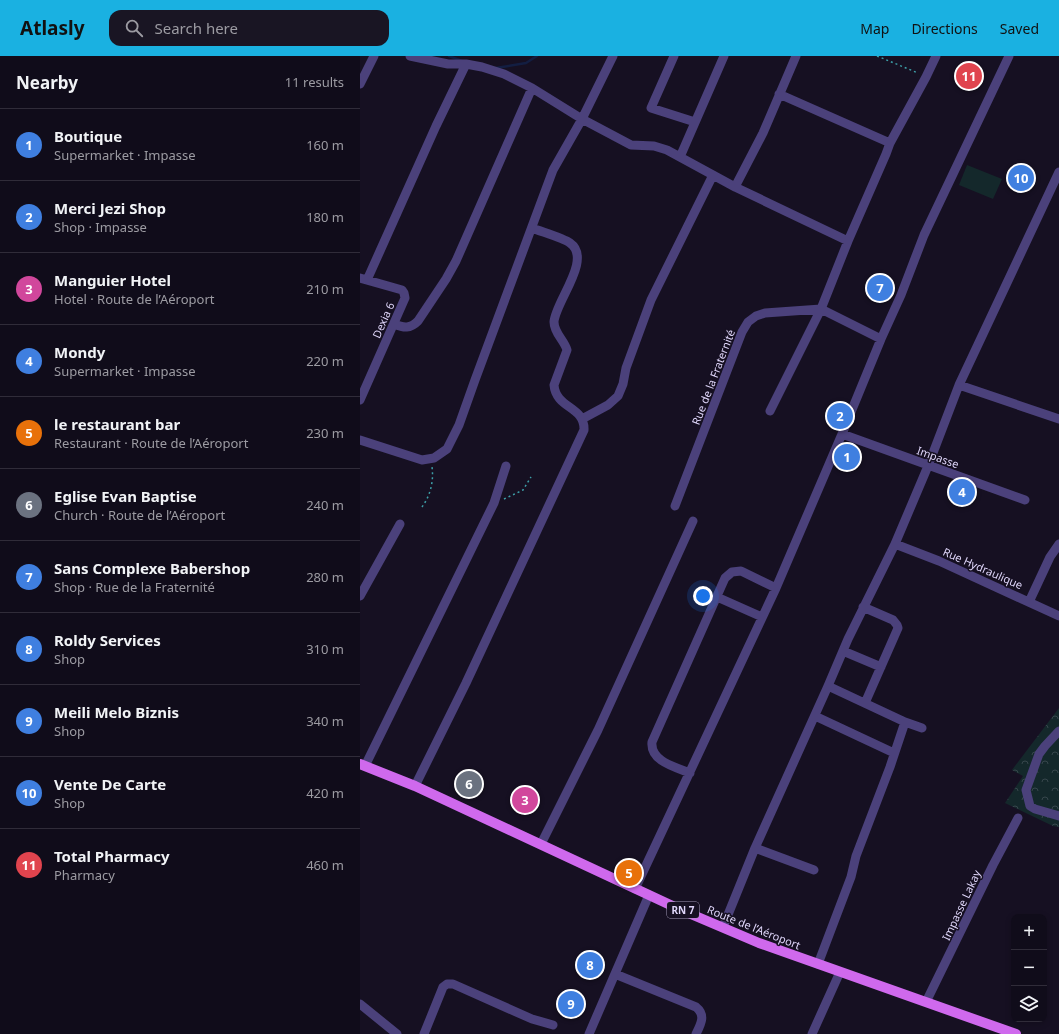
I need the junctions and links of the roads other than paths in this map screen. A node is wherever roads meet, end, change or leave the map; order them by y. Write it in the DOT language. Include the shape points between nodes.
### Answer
graph roads {
  1 [pos="374,56"];
  2 [pos="410,56"];
  3 [pos="613,56"];
  4 [pos="674,56"];
  5 [pos="724,56"];
  6 [pos="796,56"];
  7 [pos="936,56"];
  8 [pos="1009,56"];
  9 [pos="466,64"];
  10 [pos="360,84"];
  11 [pos="532,88"];
  12 [pos="779,94"];
  13 [pos="582,120"];
  14 [pos="695,122"];
  15 [pos="890,143"];
  16 [pos="680,157"];
  17 [pos="1059,172"];
  18 [pos="713,175"];
  19 [pos="735,187"];
  20 [pos="532,228"];
  21 [pos="848,241"];
  22 [pos="363,279"];
  23 [pos="821,309"];
  24 [pos="394,324"];
  25 [pos="881,339"];
  26 [pos="959,385"];
  27 [pos="360,400"];
  28 [pos="770,411"];
  29 [pos="582,419"];
  30 [pos="1059,419"];
  31 [pos="842,434"];
  32 [pos="360,440"];
  33 [pos="506,466"];
  34 [pos="928,466"];
  35 [pos="1025,500"];
  36 [pos="675,506"];
  37 [pos="693,521"];
  38 [pos="400,524"];
  39 [pos="895,544"];
  40 [pos="1059,544"];
  41 [pos="776,588"];
  42 [pos="360,596"];
  43 [pos="717,597"];
  44 [pos="1029,602"];
  45 [pos="863,607"];
  46 [pos="1059,616"];
  47 [pos="762,617"];
  48 [pos="843,650"];
  49 [pos="881,667"];
  50 [pos="828,686"];
  51 [pos="866,703"];
  52 [pos="815,716"];
  53 [pos="905,722"];
  54 [pos="922,728"];
  55 [pos="1059,731"];
  56 [pos="894,753"];
  57 [pos="362,765"];
  58 [pos="690,773"];
  59 [pos="415,786"];
  60 [pos="1059,816"];
  61 [pos="1018,818"];
  62 [pos="541,844"];
  63 [pos="755,848"];
  64 [pos="814,870"];
  65 [pos="635,889"];
  66 [pos="649,894"];
  67 [pos="723,928"];
  68 [pos="818,964"];
  69 [pos="840,972"];
  70 [pos="615,974"];
  71 [pos="926,1002"];
  72 [pos="360,1004"];
  73 [pos="553,1025"];
  74 [pos="590,1033"];
  75 [pos="397,1034"];
  76 [pos="424,1034"];
  77 [pos="696,1034"];
  78 [pos="812,1034"];
  79 [pos="1016,1034"];
  1 -- 10 [label="street"];
  2 -- 9 [label="street" via="448,64"];
  3 -- 13 [label="street"];
  4 -- 14 [label="street" via="651,108"];
  5 -- 14 [label="street"];
  6 -- 12 [label="street"];
  7 -- 15 [label="street"];
  8 -- 25 [label="street" via="924,235"];
  9 -- 11 [label="street" via="504,74"];
  9 -- 22 [label="street"];
  11 -- 13 [label="street"];
  11 -- 24 [label="street" via="446,279 413,326 407,328"];
  12 -- 15 [label="street"];
  12 -- 19 [label="street"];
  13 -- 16 [label="street" via="631,145 654,146"];
  13 -- 20 [label="street" via="554,170"];
  14 -- 16 [label="street"];
  15 -- 21 [label="street"];
  16 -- 18 [label="street"];
  17 -- 26 [label="street"];
  18 -- 19 [label="street"];
  18 -- 29 [label="street" via="651,300 618,396 608,405"];
  19 -- 21 [label="street"];
  20 -- 29 [label="street" via="570,243 577,253 578,259 572,278 554,321 556,331 567,350 554,385 557,397"];
  20 -- 32 [label="street" via="460,425 447,449 430,460 422,460"];
  21 -- 23 [label="street"];
  22 -- 24 [label="street, Dexia 6" via="402,290 406,298"];
  23 -- 25 [label="street"];
  23 -- 28 [label="street"];
  23 -- 36 [label="street, Rue de la Fraternité" via="766,313 748,322"];
  24 -- 27 [label="street, Dexia 6"];
  25 -- 31 [label="street"];
  26 -- 30 [label="street"];
  26 -- 34 [label="street"];
  29 -- 59 [label="street" via="584,430"];
  31 -- 34 [label="street, Impasse"];
  31 -- 41 [label="street"];
  33 -- 57 [label="street" via="494,503"];
  34 -- 35 [label="street, Impasse"];
  34 -- 39 [label="street"];
  37 -- 62 [label="street" via="598,730"];
  38 -- 42 [label="street"];
  39 -- 44 [label="street, Rue Hydraulique" via="940,561"];
  39 -- 45 [label="street"];
  40 -- 44 [label="street"];
  41 -- 43 [label="street" via="736,571 728,575"];
  41 -- 47 [label="street"];
  43 -- 47 [label="street"];
  43 -- 58 [label="street" via="652,742 652,751 658,758"];
  44 -- 46 [label="street, Rue Hydraulique"];
  45 -- 48 [label="street"];
  45 -- 49 [label="street" via="893,620 898,628"];
  47 -- 58 [label="street"];
  48 -- 49 [label="street"];
  48 -- 50 [label="street"];
  49 -- 51 [label="street"];
  50 -- 51 [label="street"];
  50 -- 52 [label="street"];
  51 -- 53 [label="street"];
  52 -- 56 [label="street"];
  52 -- 63 [label="street"];
  53 -- 54 [label="street"];
  53 -- 56 [label="street"];
  55 -- 60 [label="street" via="1039,754 1026,790 1030,806"];
  56 -- 68 [label="street"];
  57 -- 59 [label="main road, Route de l’Aéroport / RN 7"];
  58 -- 65 [label="street"];
  59 -- 62 [label="main road, Route de l’Aéroport / RN 7"];
  61 -- 71 [label="street, Impasse Lakay"];
  62 -- 65 [label="main road, Route de l’Aéroport / RN 7"];
  63 -- 64 [label="street"];
  63 -- 67 [label="street"];
  65 -- 66 [label="main road, Route de l’Aéroport / RN 7"];
  66 -- 67 [label="main road, Route de l’Aéroport / RN 7"];
  66 -- 70 [label="street"];
  67 -- 68 [label="main road, Route de l’Aéroport / RN 7"];
  68 -- 69 [label="main road, Route de l’Aéroport / RN 7"];
  69 -- 71 [label="main road, Route de l’Aéroport / RN 7"];
  69 -- 78 [label="street"];
  70 -- 74 [label="street"];
  70 -- 77 [label="street" via="696,1006 702,1018"];
  71 -- 79 [label="main road, Route de l’Aéroport / RN 7"];
  72 -- 75 [label="street"];
  73 -- 76 [label="street" via="532,1019 453,984 447,984 443,987"];
}
